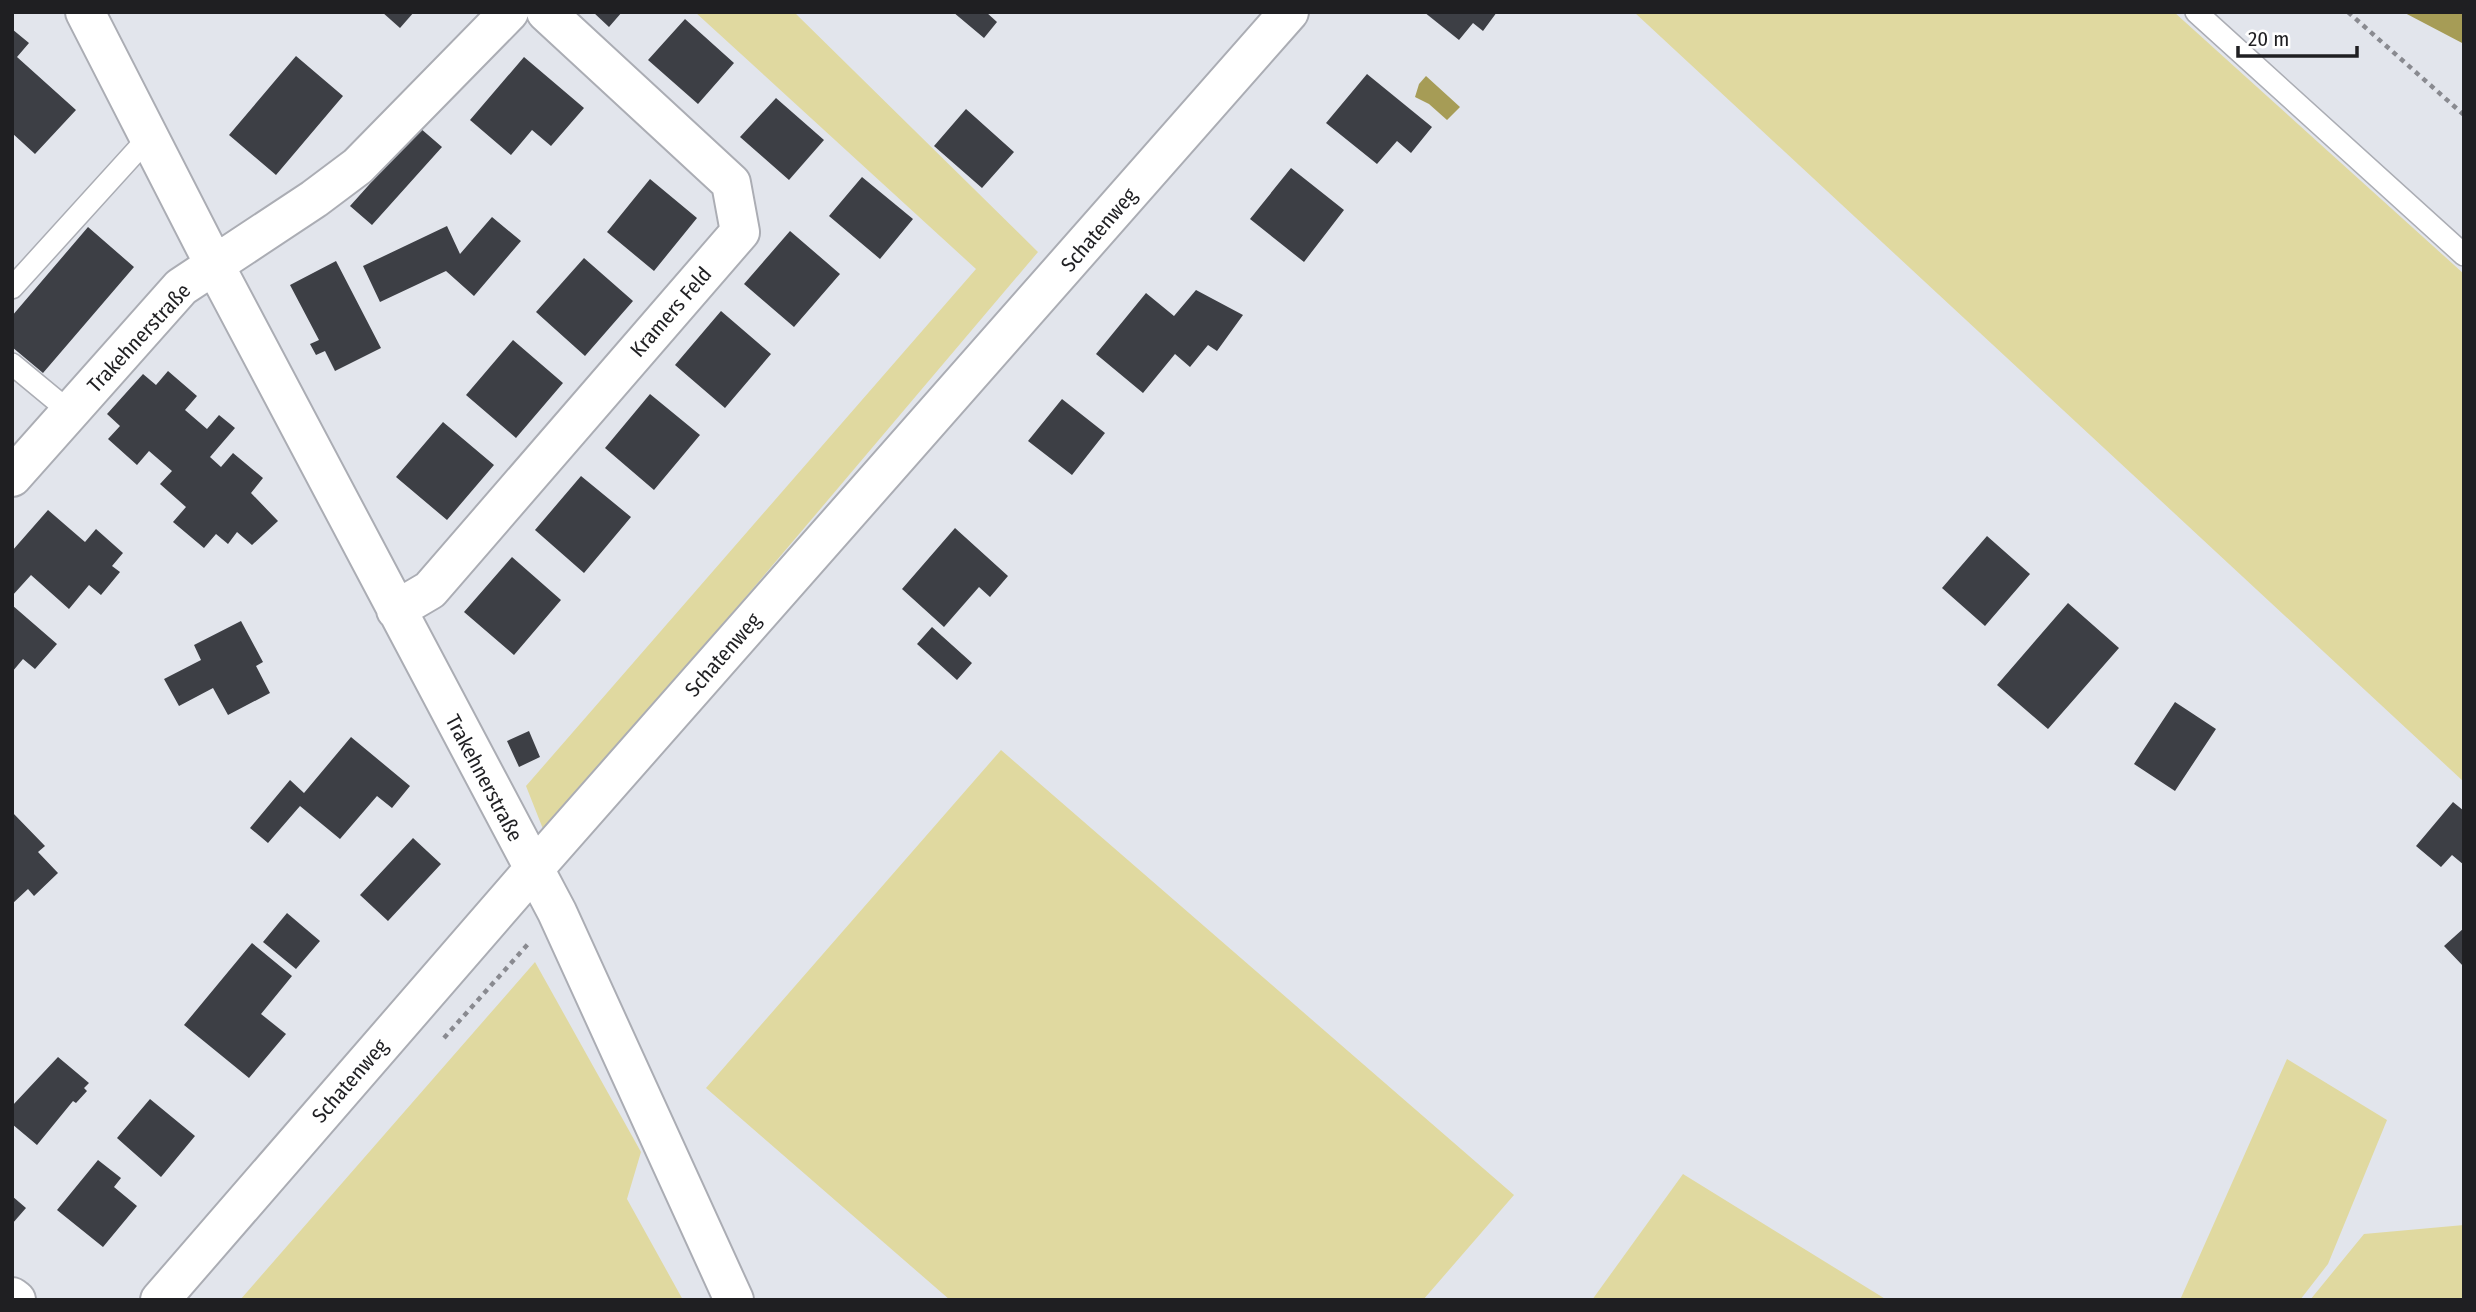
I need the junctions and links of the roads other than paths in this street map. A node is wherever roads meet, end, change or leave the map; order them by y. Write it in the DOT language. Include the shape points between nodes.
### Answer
graph roads {
  1 [pos="85,12"];
  2 [pos="509,12"];
  3 [pos="546,12"];
  4 [pos="1289,12"];
  5 [pos="2196,12"];
  6 [pos="149,137"];
  7 [pos="2464,255"];
  8 [pos="215,266"];
  9 [pos="12,288"];
  10 [pos="12,365"];
  11 [pos="70,412"];
  12 [pos="12,477"];
  13 [pos="396,610"];
  14 [pos="533,870"];
  15 [pos="160,1300"];
  16 [pos="734,1300"];
  1 -- 6 [label="street, Trakehnerstraße"];
  2 -- 8 [label="street" via="358,166"];
  3 -- 13 [label="street, Kramers Feld" via="731,183 740,232 430,590"];
  4 -- 14 [label="street, Schatenweg"];
  5 -- 7 [label="lane"];
  6 -- 8 [label="street, Trakehnerstraße"];
  6 -- 9 [label="lane"];
  8 -- 11 [label="street, Trakehnerstraße" via="181,287"];
  8 -- 13 [label="street, Trakehnerstraße"];
  10 -- 11 [label="lane"];
  11 -- 12 [label="street, Trakehnerstraße"];
  13 -- 14 [label="street, Trakehnerstraße"];
  14 -- 15 [label="street, Schatenweg"];
  14 -- 16 [label="street, Trakehnerstraße" via="557,912"];
}
